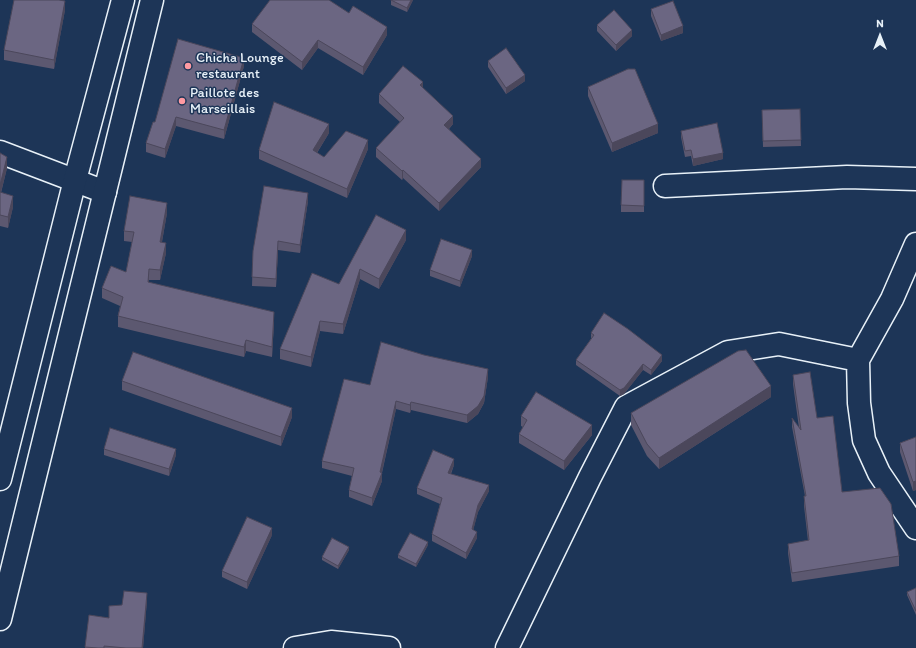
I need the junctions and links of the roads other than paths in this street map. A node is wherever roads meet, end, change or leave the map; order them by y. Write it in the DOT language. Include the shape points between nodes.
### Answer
graph roads {
  1 [pos="123,0"];
  2 [pos="152,0"];
  3 [pos="0,152"];
  4 [pos="916,179"];
  5 [pos="75,180"];
  6 [pos="665,186"];
  7 [pos="105,192"];
  8 [pos="916,244"];
  9 [pos="858,360"];
  10 [pos="0,480"];
  11 [pos="916,528"];
  12 [pos="0,619"];
  13 [pos="295,648"];
  14 [pos="389,648"];
  15 [pos="507,648"];
  1 -- 5 [label="street"];
  2 -- 7 [label="street"];
  3 -- 5 [label="street"];
  4 -- 6 [label="street" via="847,177"];
  5 -- 7 [label="street"];
  5 -- 10 [label="street"];
  7 -- 12 [label="street"];
  8 -- 9 [label="street" via="892,299"];
  9 -- 11 [label="street" via="859,404 864,440 879,473"];
  9 -- 15 [label="street" via="779,344 728,352 626,407"];
  13 -- 14 [label="street" via="331,642"];
}
